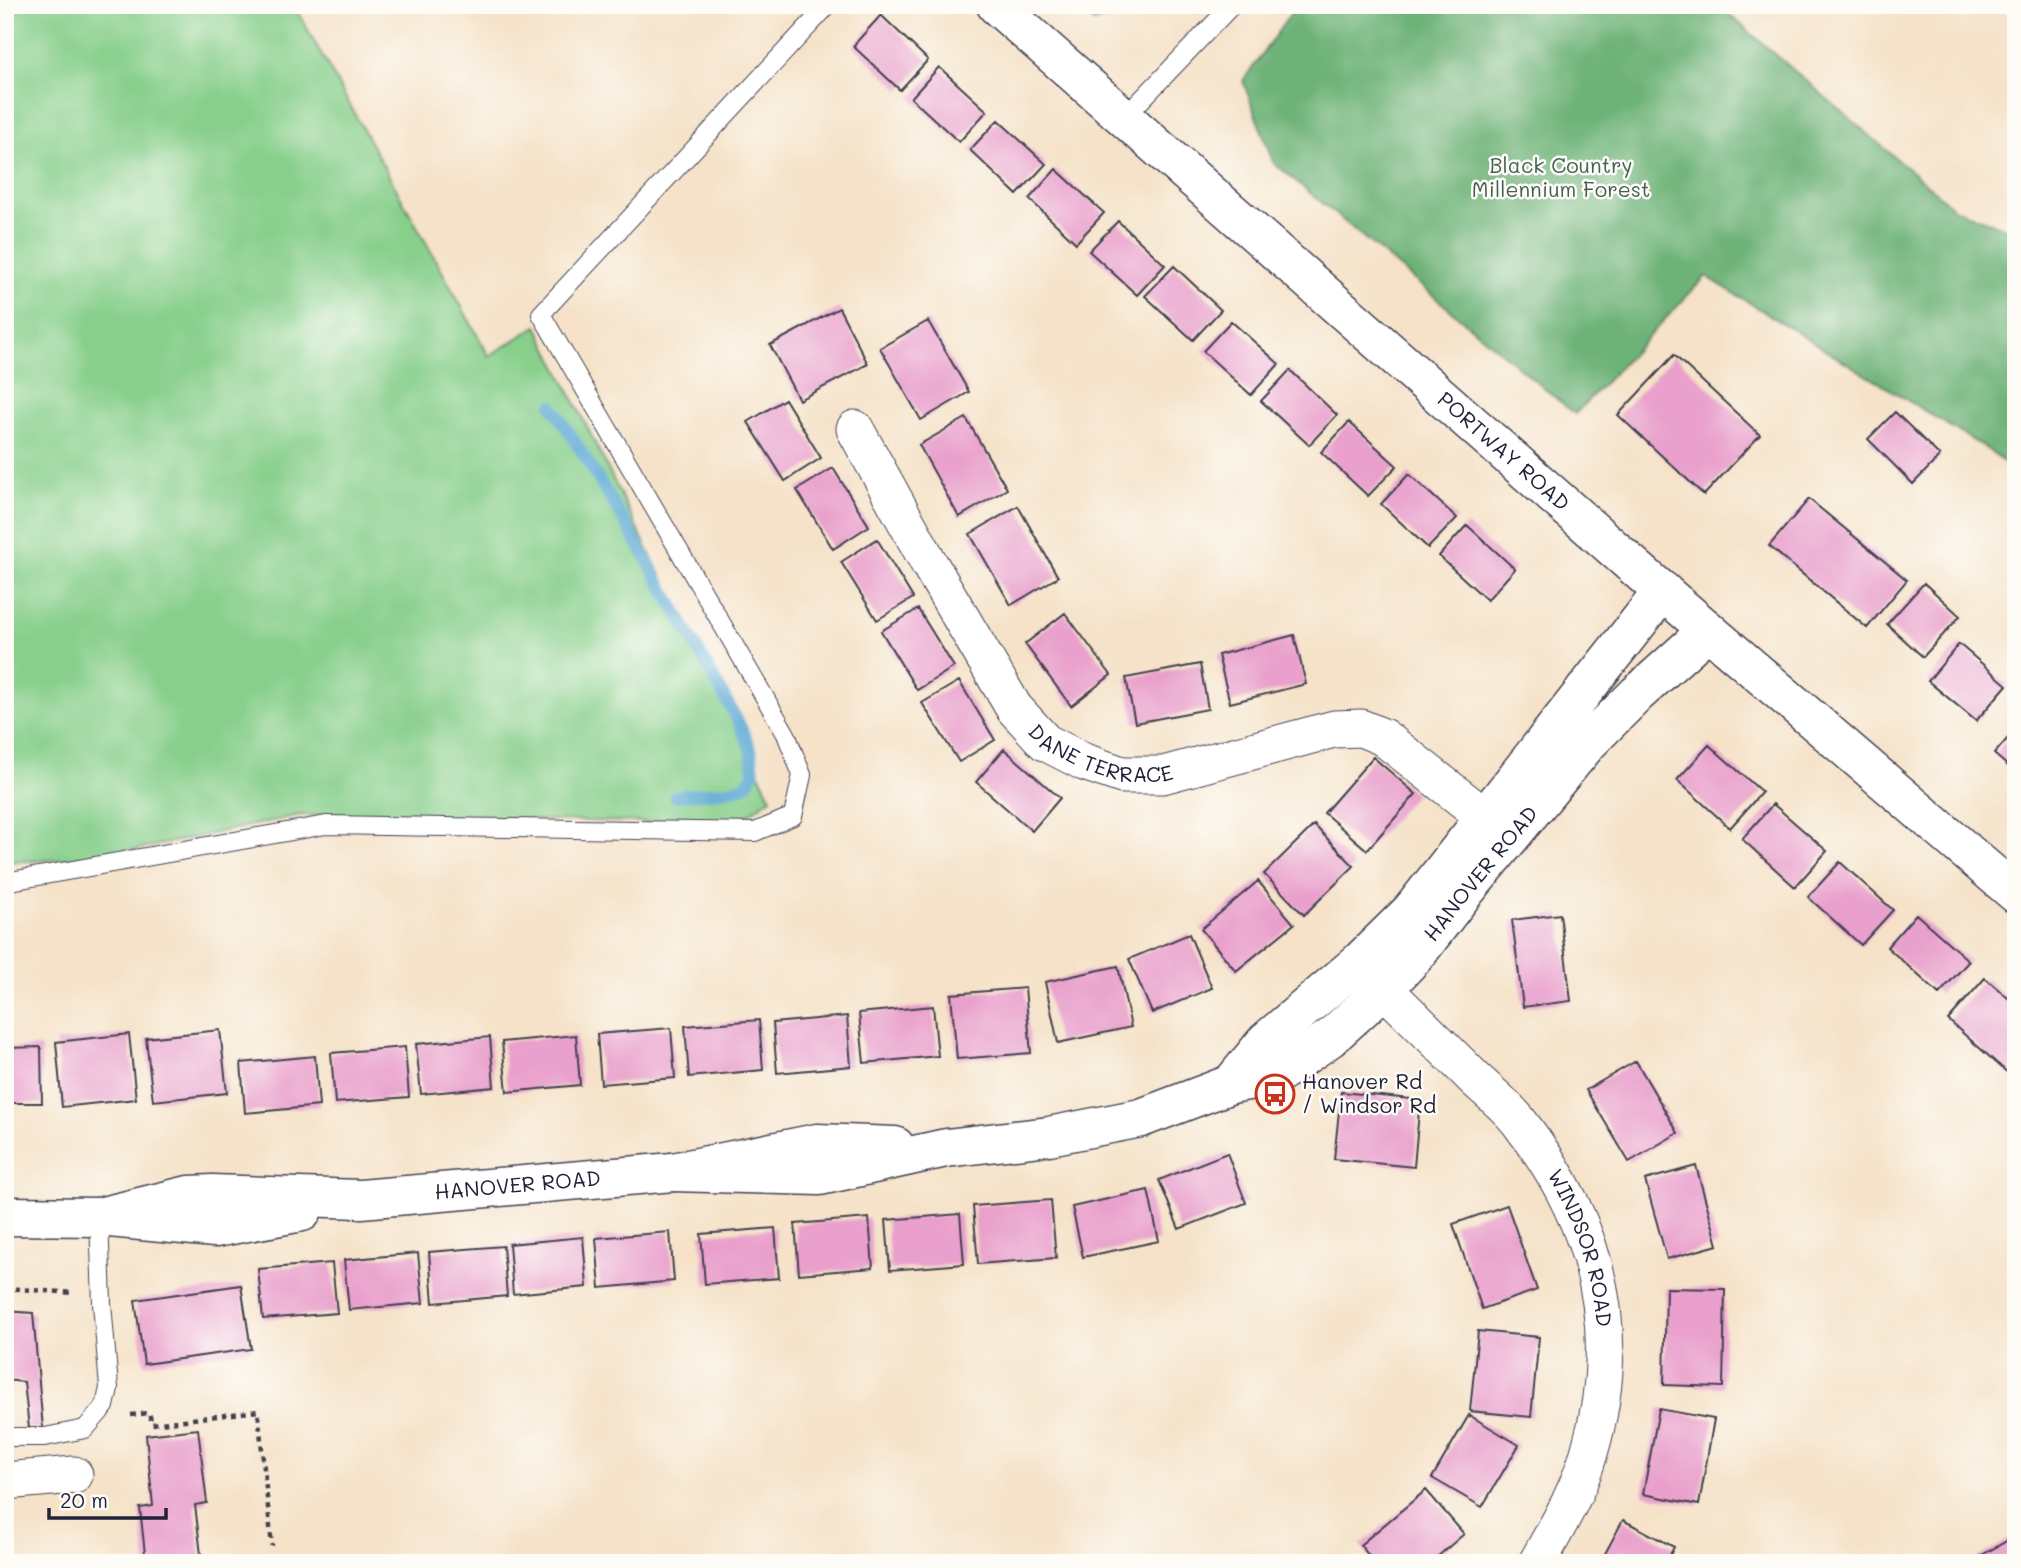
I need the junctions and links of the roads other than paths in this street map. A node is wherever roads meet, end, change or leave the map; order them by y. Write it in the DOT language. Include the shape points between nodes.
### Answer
graph roads {
  1 [pos="828,5"];
  2 [pos="996,5"];
  3 [pos="1232,5"];
  4 [pos="1125,118"];
  5 [pos="855,429"];
  6 [pos="1662,590"];
  7 [pos="1709,630"];
  8 [pos="1497,828"];
  9 [pos="5,882"];
  10 [pos="2016,894"];
  11 [pos="1372,976"];
  12 [pos="5,1216"];
  13 [pos="99,1217"];
  14 [pos="5,1437"];
  15 [pos="75,1475"];
  16 [pos="5,1481"];
  17 [pos="1537,1563"];
  1 -- 9 [label="lane" via="541,314 786,734 802,775 793,816 755,832 326,825"];
  2 -- 4 [label="street, PORTWAY ROAD"];
  3 -- 4 [label="lane"];
  4 -- 6 [label="street, PORTWAY ROAD"];
  5 -- 8 [label="street, DANE TERRACE" via="1014,708 1045,742 1122,775 1163,775 1334,729 1360,728 1383,737"];
  6 -- 7 [label="street, PORTWAY ROAD"];
  6 -- 8 [label="street, HANOVER ROAD"];
  7 -- 8 [label="street, HANOVER ROAD"];
  7 -- 10 [label="street, PORTWAY ROAD"];
  8 -- 11 [label="street, HANOVER ROAD" via="1417,954"];
  11 -- 13 [label="street, HANOVER ROAD" via="1330,1038 1275,1076 1231,1084 1141,1118 1049,1136 946,1148 820,1176 673,1172 361,1199 215,1228"];
  11 -- 17 [label="street, WINDSOR ROAD" via="1520,1122 1578,1219 1597,1271 1605,1330 1602,1389 1589,1453 1567,1509"];
  12 -- 13 [label="street, HANOVER ROAD"];
  13 -- 14 [label="lane" via="109,1388 105,1406 85,1429 45,1437"];
  15 -- 16 [label="street"];
}
